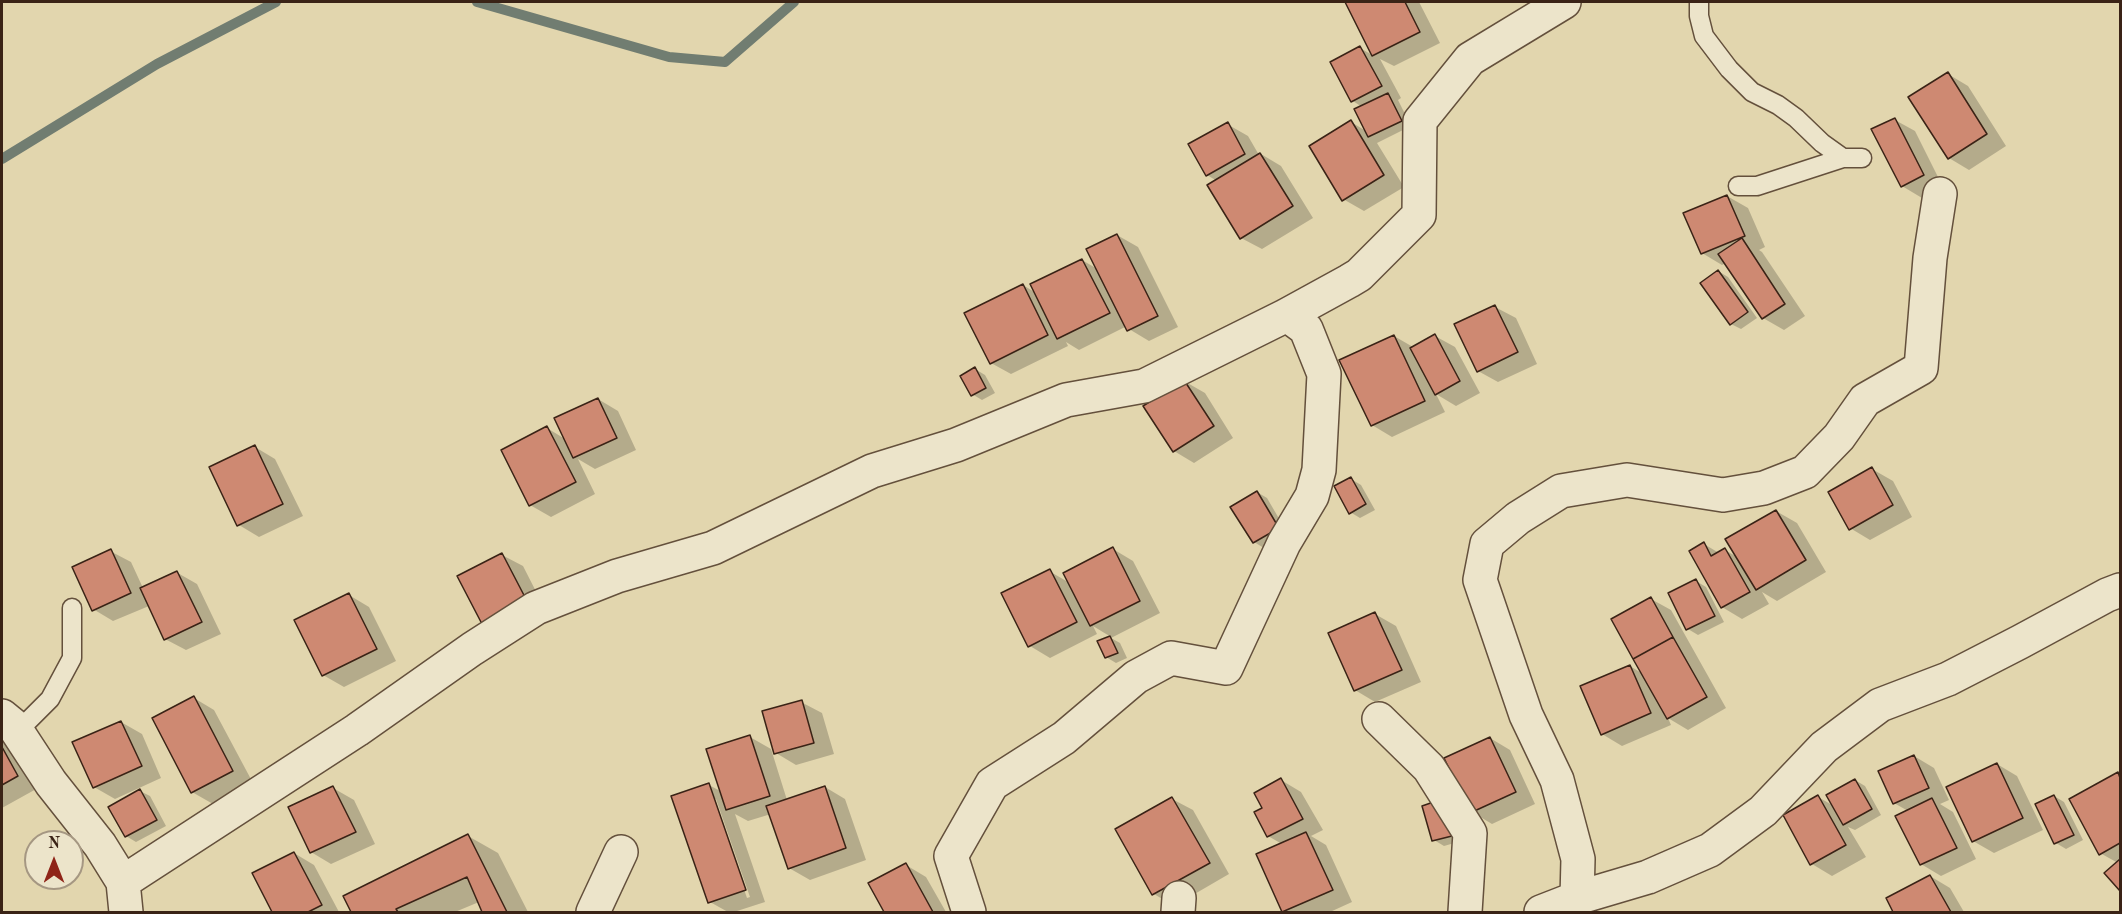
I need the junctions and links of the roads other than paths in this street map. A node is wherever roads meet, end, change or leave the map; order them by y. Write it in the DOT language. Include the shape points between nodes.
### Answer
graph roads {
  1 [pos="1564,2"];
  2 [pos="1699,2"];
  3 [pos="1844,158"];
  4 [pos="1862,158"];
  5 [pos="1738,186"];
  6 [pos="1940,194"];
  7 [pos="1287,315"];
  8 [pos="2121,590"];
  9 [pos="72,608"];
  10 [pos="1379,719"];
  11 [pos="9,724"];
  12 [pos="621,852"];
  13 [pos="124,897"];
  14 [pos="1577,898"];
  15 [pos="593,912"];
  16 [pos="969,912"];
  17 [pos="1465,912"];
  18 [pos="1541,912"];
  1 -- 7 [label="street" via="1470,59 1420,121 1419,215 1359,275"];
  2 -- 3 [label="lane" via="1704,36 1729,69 1752,92 1778,105"];
  3 -- 4 [label="lane"];
  3 -- 5 [label="lane" via="1757,186"];
  6 -- 14 [label="street" via="1921,368 1865,400 1839,437 1805,472 1764,489 1723,495 1627,480 1561,491 1518,518 1487,544 1480,580 1526,715 1557,780 1578,859"];
  7 -- 13 [label="street" via="1144,386 1066,400 956,445 872,471 713,548 617,576 536,608 472,649"];
  7 -- 16 [label="street" via="1306,329 1324,374 1319,470 1312,496 1284,543 1226,668 1171,658 1136,677 1064,738 992,784 951,856"];
  8 -- 14 [label="street" via="1947,679 1880,705 1824,747 1763,811 1710,850 1648,877"];
  9 -- 11 [label="lane" via="72,658 50,699"];
  10 -- 17 [label="street" via="1429,768 1470,833"];
  11 -- 13 [label="street" via="100,845"];
  12 -- 15 [label="street"];
  14 -- 18 [label="street"];
}
